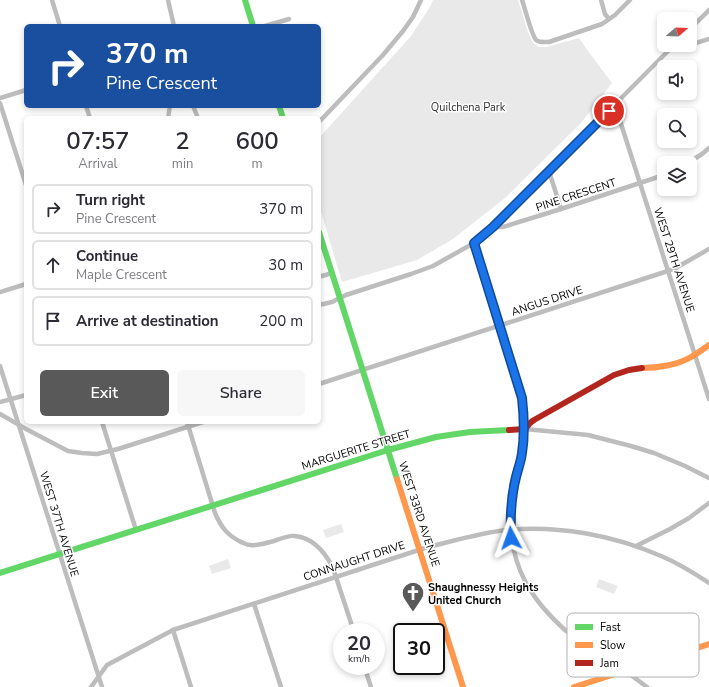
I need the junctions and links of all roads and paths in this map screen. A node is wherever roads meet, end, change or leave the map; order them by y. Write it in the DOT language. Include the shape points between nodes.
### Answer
graph roads {
  1 [pos="52,0"];
  2 [pos="168,0"];
  3 [pos="245,0"];
  4 [pos="422,0"];
  5 [pos="522,0"];
  6 [pos="601,0"];
  7 [pos="630,0"];
  8 [pos="709,10"];
  9 [pos="289,19"];
  10 [pos="609,19"];
  11 [pos="697,22"];
  12 [pos="59,24"];
  13 [pos="174,24"];
  14 [pos="252,24"];
  15 [pos="273,24"];
  16 [pos="709,39"];
  17 [pos="697,43"];
  18 [pos="667,52"];
  19 [pos="24,91"];
  20 [pos="0,98"];
  21 [pos="0,103"];
  22 [pos="615,104"];
  23 [pos="321,120"];
  24 [pos="709,148"];
  25 [pos="697,157"];
  26 [pos="549,171"];
  27 [pos="657,178"];
  28 [pos="24,179"];
  29 [pos="640,184"];
  30 [pos="561,209"];
  31 [pos="493,227"];
  32 [pos="321,238"];
  33 [pos="474,243"];
  34 [pos="709,249"];
  35 [pos="668,271"];
  36 [pos="332,273"];
  37 [pos="321,276"];
  38 [pos="24,285"];
  39 [pos="0,292"];
  40 [pos="340,298"];
  41 [pos="321,305"];
  42 [pos="499,326"];
  43 [pos="709,345"];
  44 [pos="695,354"];
  45 [pos="0,366"];
  46 [pos="362,370"];
  47 [pos="321,383"];
  48 [pos="24,395"];
  49 [pos="11,399"];
  50 [pos="709,399"];
  51 [pos="0,402"];
  52 [pos="0,414"];
  53 [pos="103,424"];
  54 [pos="187,424"];
  55 [pos="19,425"];
  56 [pos="524,429"];
  57 [pos="388,450"];
  58 [pos="111,451"];
  59 [pos="709,478"];
  60 [pos="709,503"];
  61 [pos="213,506"];
  62 [pos="136,530"];
  63 [pos="511,530"];
  64 [pos="636,546"];
  65 [pos="420,550"];
  66 [pos="59,555"];
  67 [pos="0,573"];
  68 [pos="336,577"];
  69 [pos="709,583"];
  70 [pos="254,604"];
  71 [pos="351,623"];
  72 [pos="173,630"];
  73 [pos="567,631"];
  74 [pos="709,644"];
  75 [pos="699,647"];
  76 [pos="367,675"];
  77 [pos="98,676"];
  78 [pos="606,677"];
  79 [pos="634,677"];
  80 [pos="91,687"];
  81 [pos="102,687"];
  82 [pos="191,687"];
  83 [pos="281,687"];
  84 [pos="371,687"];
  85 [pos="463,687"];
  86 [pos="574,687"];
  87 [pos="647,687"];
  1 -- 12 [label="street"];
  2 -- 13 [label="street"];
  3 -- 14 [label="main road"];
  4 -- 23 [label="street" via="403,31"];
  5 -- 10 [label="street" via="533,34 536,40 542,42 579,32"];
  6 -- 10 [label="street"];
  7 -- 10 [label="street"];
  8 -- 11 [label="street"];
  9 -- 15 [label="street"];
  16 -- 17 [label="street"];
  18 -- 22 [label="street"];
  19 -- 20 [label="street"];
  21 -- 28 [label="street"];
  22 -- 26 [label="street"];
  22 -- 29 [label="street, WEST 29TH AVENUE"];
  24 -- 25 [label="street"];
  26 -- 30 [label="street"];
  26 -- 31 [label="street"];
  27 -- 29 [label="street, PINE CRESCENT"];
  29 -- 30 [label="street, PINE CRESCENT"];
  29 -- 35 [label="street, WEST 29TH AVENUE"];
  30 -- 31 [label="street, PINE CRESCENT" via="503,227"];
  31 -- 33 [label="street"];
  32 -- 36 [label="main road, WEST 33RD AVENUE"];
  33 -- 40 [label="street" via="433,266"];
  33 -- 42 [label="street"];
  34 -- 35 [label="street, ANGUS DRIVE"];
  35 -- 42 [label="street, ANGUS DRIVE"];
  35 -- 44 [label="street, WEST 29TH AVENUE"];
  36 -- 37 [label="street"];
  36 -- 40 [label="main road, WEST 33RD AVENUE"];
  38 -- 39 [label="street"];
  40 -- 41 [label="street"];
  40 -- 46 [label="main road, WEST 33RD AVENUE"];
  42 -- 46 [label="street, ANGUS DRIVE"];
  42 -- 56 [label="street" via="522,398"];
  43 -- 44 [label="main road"];
  44 -- 50 [label="street, WEST 29TH AVENUE"];
  44 -- 56 [label="main road" via="681,362 629,370 614,375 534,420"];
  45 -- 49 [label="street, WEST 37TH AVENUE"];
  46 -- 47 [label="street, ANGUS DRIVE"];
  46 -- 57 [label="main road, WEST 33RD AVENUE"];
  48 -- 49 [label="street"];
  49 -- 51 [label="street"];
  49 -- 55 [label="street, WEST 37TH AVENUE"];
  52 -- 55 [label="street"];
  53 -- 58 [label="street"];
  54 -- 58 [label="street"];
  54 -- 61 [label="street"];
  55 -- 58 [label="street" via="68,451 97,454"];
  55 -- 66 [label="street, WEST 37TH AVENUE"];
  56 -- 57 [label="main road, MARGUERITE STREET" via="443,436"];
  56 -- 59 [label="street" via="588,435 631,446 654,453"];
  56 -- 63 [label="street" via="522,454 511,499"];
  57 -- 61 [label="main road, MARGUERITE STREET"];
  57 -- 65 [label="main road, WEST 33RD AVENUE"];
  58 -- 62 [label="street"];
  60 -- 64 [label="street" via="689,518"];
  61 -- 62 [label="main road, MARGUERITE STREET"];
  61 -- 68 [label="street" via="220,524 227,533 250,545 261,545 293,535 312,541 328,558"];
  62 -- 66 [label="main road, MARGUERITE STREET"];
  63 -- 64 [label="street, CONNAUGHT DRIVE" via="563,530 614,539"];
  63 -- 65 [label="street, CONNAUGHT DRIVE"];
  63 -- 73 [label="street" via="516,560 530,590"];
  64 -- 69 [label="street, CONNAUGHT DRIVE"];
  65 -- 68 [label="street, CONNAUGHT DRIVE"];
  65 -- 85 [label="main road, WEST 33RD AVENUE"];
  66 -- 67 [label="main road, MARGUERITE STREET"];
  66 -- 77 [label="street, WEST 37TH AVENUE"];
  68 -- 70 [label="street, CONNAUGHT DRIVE"];
  68 -- 71 [label="street"];
  70 -- 72 [label="street, CONNAUGHT DRIVE"];
  70 -- 83 [label="street"];
  72 -- 77 [label="street, CONNAUGHT DRIVE" via="107,665"];
  72 -- 82 [label="street"];
  74 -- 75 [label="main road"];
  76 -- 84 [label="street"];
  77 -- 80 [label="street, CONNAUGHT DRIVE"];
  77 -- 81 [label="street, WEST 37TH AVENUE"];
  78 -- 86 [label="main road"];
  79 -- 87 [label="street"];
}
